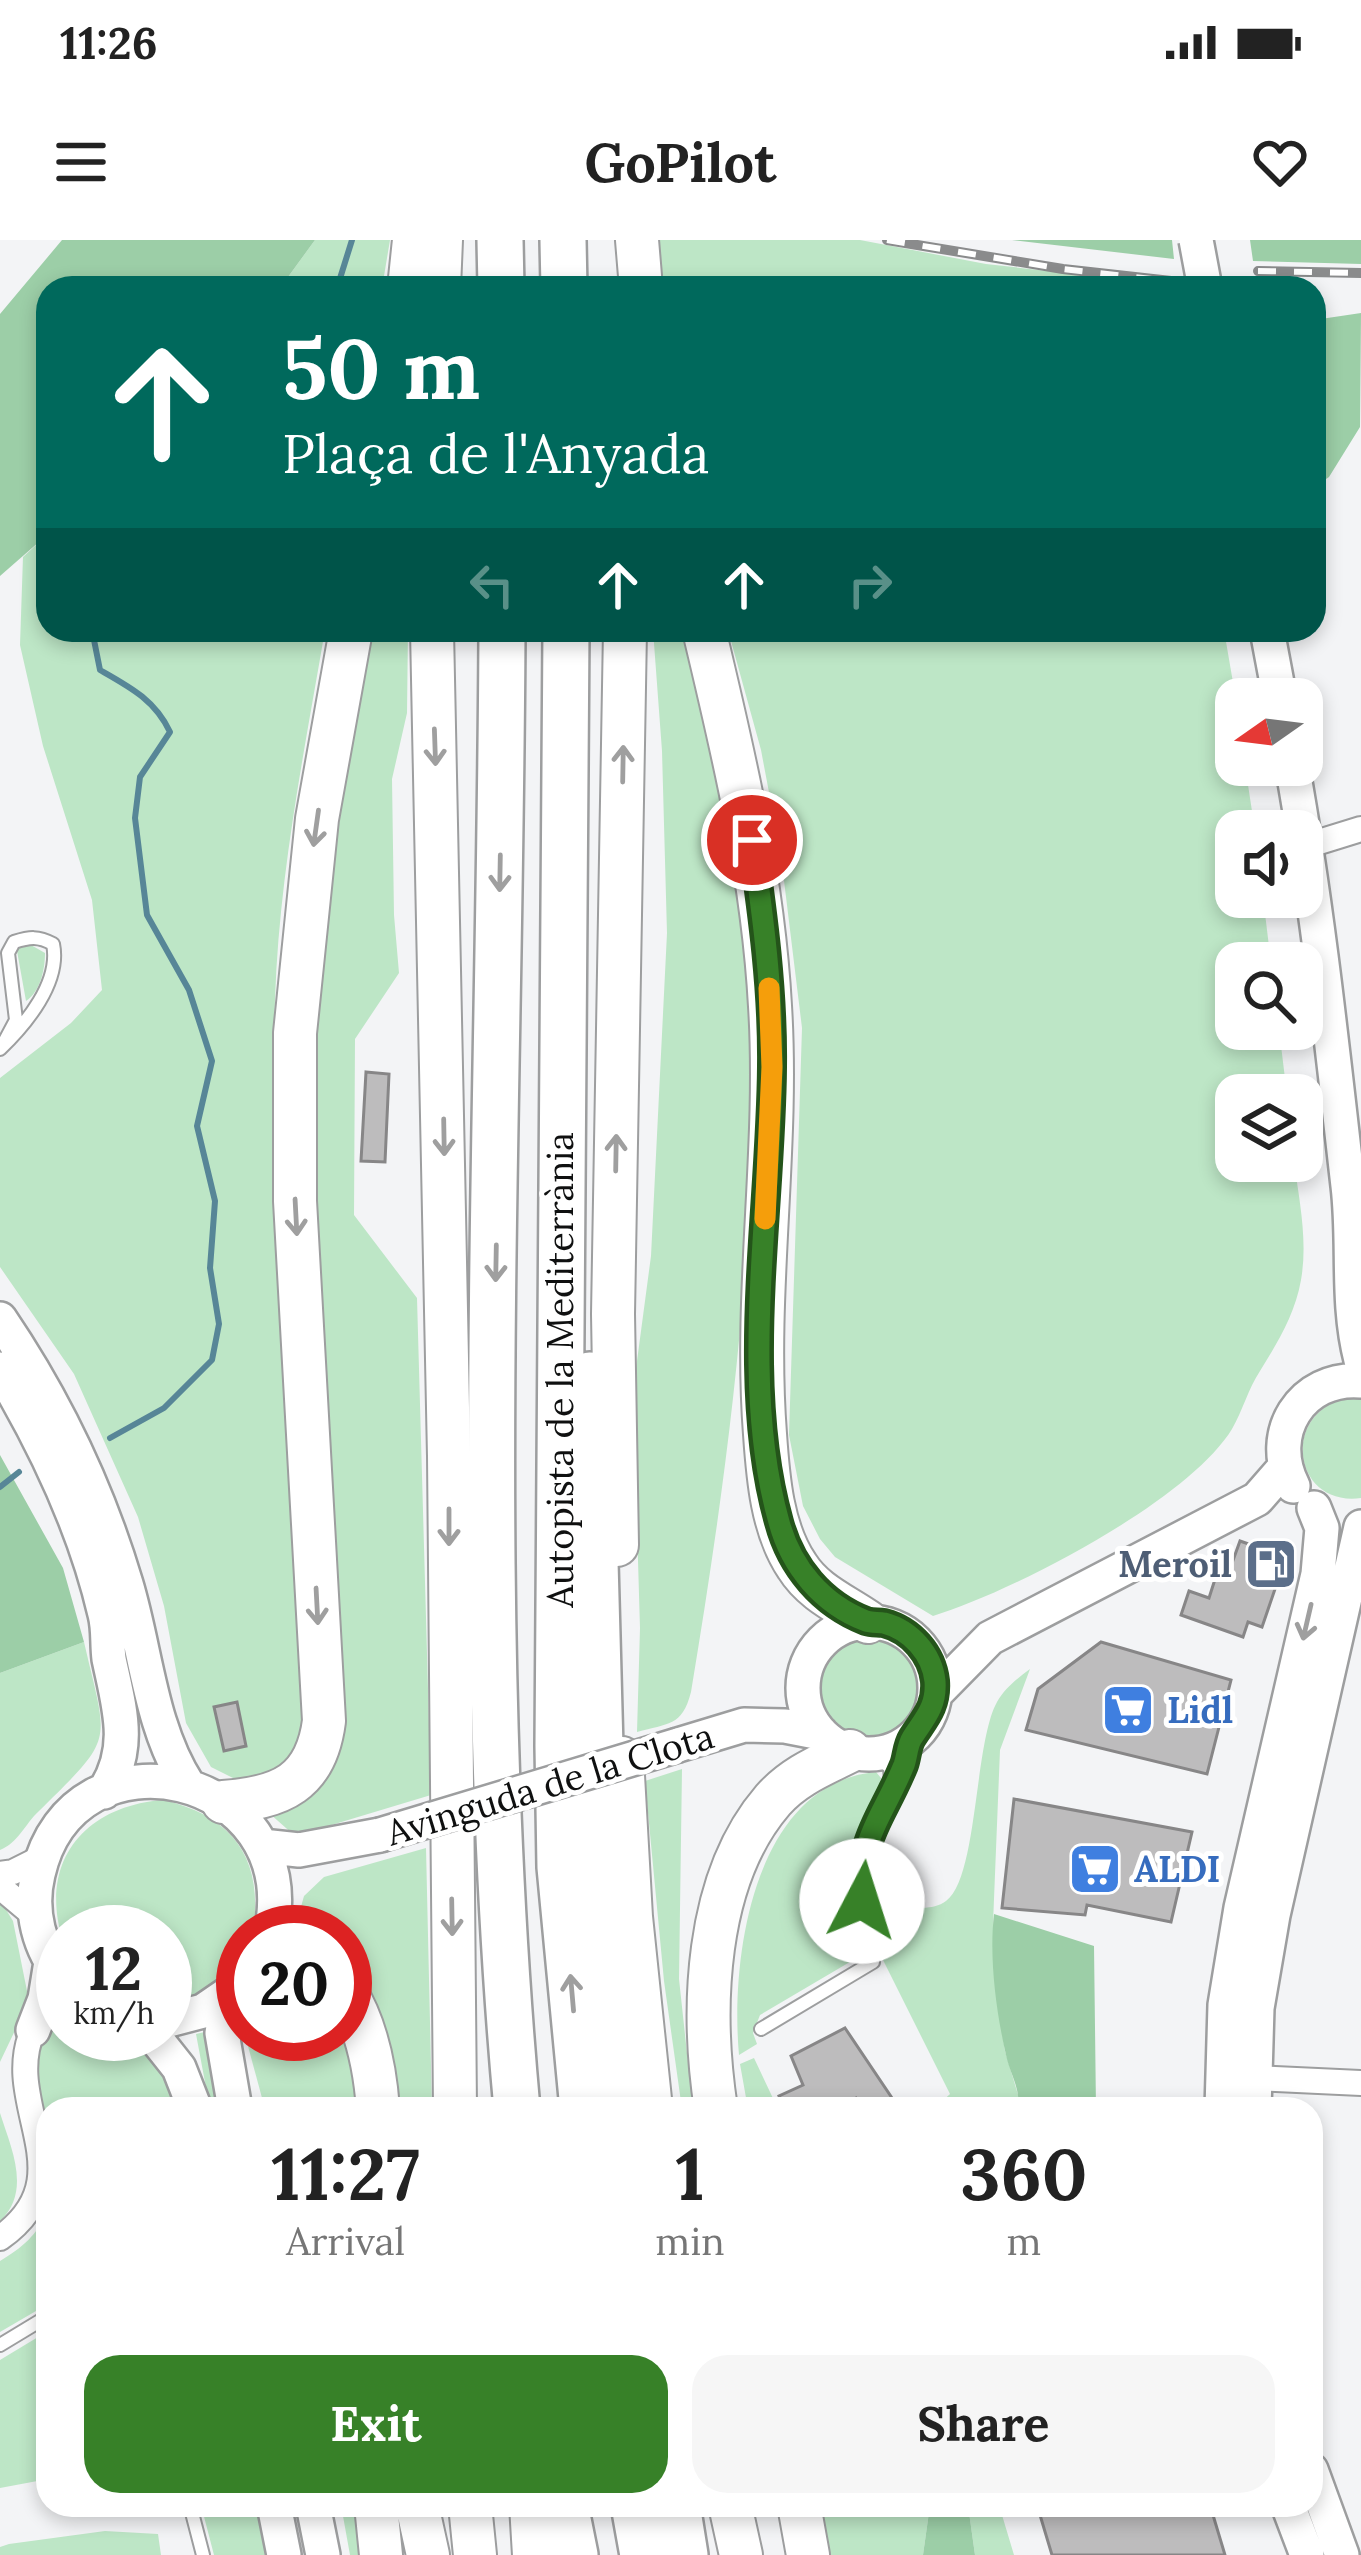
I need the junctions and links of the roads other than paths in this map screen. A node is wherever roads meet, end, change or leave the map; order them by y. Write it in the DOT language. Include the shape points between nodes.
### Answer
graph roads {
  1 [pos="414,240"];
  2 [pos="441,240"];
  3 [pos="500,240"];
  4 [pos="563,240"];
  5 [pos="617,240"];
  6 [pos="637,240"];
  7 [pos="1196,240"];
  8 [pos="410,276"];
  9 [pos="440,276"];
  10 [pos="501,276"];
  11 [pos="564,276"];
  12 [pos="619,276"];
  13 [pos="640,276"];
  14 [pos="1203,276"];
  15 [pos="349,642"];
  16 [pos="432,642"];
  17 [pos="502,642"];
  18 [pos="566,642"];
  19 [pos="625,642"];
  20 [pos="707,642"];
  21 [pos="1269,642"];
  22 [pos="1276,678"];
  23 [pos="564,828"];
  24 [pos="1361,829"];
  25 [pos="1323,841"];
  26 [pos="1315,918"];
  27 [pos="0,1048"];
  28 [pos="1352,1316"];
  29 [pos="0,1319"];
  30 [pos="1361,1360"];
  31 [pos="0,1369"];
  32 [pos="1345,1382"];
  33 [pos="1299,1489"];
  34 [pos="1361,1518"];
  35 [pos="1361,1527"];
  36 [pos="868,1622"];
  37 [pos="1351,1631"];
  38 [pos="990,1638"];
  39 [pos="914,1640"];
  40 [pos="804,1679"];
  41 [pos="935,1694"];
  42 [pos="744,1725"];
  43 [pos="911,1739"];
  44 [pos="847,1746"];
  45 [pos="891,1790"];
  46 [pos="104,1792"];
  47 [pos="206,1794"];
  48 [pos="368,1838"];
  49 [pos="262,1846"];
  50 [pos="43,1857"];
  51 [pos="0,1874"];
  52 [pos="0,1887"];
  53 [pos="273,1905"];
  54 [pos="283,1905"];
  55 [pos="36,1917"];
  56 [pos="715,1943"];
  57 [pos="505,1981"];
  58 [pos="36,2022"];
  59 [pos="36,2028"];
  60 [pos="761,2029"];
  61 [pos="33,2030"];
  62 [pos="173,2061"];
  63 [pos="227,2061"];
  64 [pos="370,2061"];
  65 [pos="1361,2083"];
  66 [pos="1255,2094"];
  67 [pos="190,2097"];
  68 [pos="233,2097"];
  69 [pos="376,2097"];
  70 [pos="454,2097"];
  71 [pos="505,2097"];
  72 [pos="516,2097"];
  73 [pos="582,2097"];
  74 [pos="623,2097"];
  75 [pos="650,2097"];
  76 [pos="715,2097"];
  77 [pos="727,2097"];
  78 [pos="1222,2097"];
  79 [pos="36,2176"];
  80 [pos="36,2191"];
  81 [pos="0,2239"];
  82 [pos="36,2324"];
  83 [pos="0,2344"];
  84 [pos="1323,2506"];
  85 [pos="193,2517"];
  86 [pos="276,2517"];
  87 [pos="315,2517"];
  88 [pos="377,2517"];
  89 [pos="420,2517"];
  90 [pos="471,2517"];
  91 [pos="532,2517"];
  92 [pos="567,2517"];
  93 [pos="636,2517"];
  94 [pos="679,2517"];
  95 [pos="733,2517"];
  96 [pos="780,2517"];
  97 [pos="801,2517"];
  98 [pos="1301,2517"];
  99 [pos="1337,2549"];
  100 [pos="202,2555"];
  101 [pos="284,2555"];
  102 [pos="322,2555"];
  103 [pos="381,2555"];
  104 [pos="428,2555"];
  105 [pos="475,2555"];
  106 [pos="534,2555"];
  107 [pos="575,2555"];
  108 [pos="643,2555"];
  109 [pos="686,2555"];
  110 [pos="741,2555"];
  111 [pos="786,2555"];
  112 [pos="808,2555"];
  1 -- 8 [label="highway"];
  2 -- 9 [label="highway"];
  3 -- 10 [label="highway"];
  4 -- 11 [label="highway"];
  5 -- 12 [label="highway"];
  6 -- 13 [label="highway"];
  7 -- 14 [label="street, bridge"];
  15 -- 47 [label="highway, one-way" via="307,888 294,1053 322,1735 311,1764 290,1786 262,1798"];
  16 -- 70 [label="highway, one-way"];
  17 -- 57 [label="highway, Autopista de la Mediterrània, one-way" via="494,1590"];
  18 -- 23 [label="highway, Autopista de la Mediterrània"];
  75 -- 19 [label="highway, one-way" via="624,1808 614,1429"];
  20 -- 36 [label="highway" via="752,840 768,964 761,1348 770,1485 798,1568"];
  21 -- 22 [label="street"];
  73 -- 23 [label="highway, Autopista de la Mediterrània, one-way" via="560,1867"];
  23 -- 74 [label="highway" via="586,1198 602,1842"];
  24 -- 25 [label="street"];
  26 -- 28 [label="street" via="1349,1193"];
  27 -- 27 [label="lane" via="50,980 53,944 41,938 14,942 8,953 16,1020"];
  28 -- 30 [label="street"];
  28 -- 32 [label="street" via="1340,1363"];
  29 -- 47 [label="street" via="104,1517 166,1740"];
  31 -- 46 [label="street" via="67,1501 107,1619 123,1737"];
  32 -- 33 [label="street" via="1310,1394 1292,1414 1283,1440"];
  33 -- 34 [label="street" via="1340,1518"];
  33 -- 38 [label="street" via="1257,1498"];
  33 -- 78 [label="street, one-way" via="1322,1528 1318,1574 1241,1908 1225,2005"];
  35 -- 37 [label="street"];
  36 -- 39 [label="street"];
  36 -- 40 [label="street" via="828,1636"];
  37 -- 66 [label="street" via="1273,1915 1257,2008"];
  38 -- 39 [label="street"];
  38 -- 41 [label="street"];
  39 -- 41 [label="street" via="929,1660"];
  40 -- 42 [label="street, Avinguda de la Clota"];
  40 -- 44 [label="street" via="806,1708"];
  41 -- 43 [label="street"];
  42 -- 44 [label="street, Avinguda de la Clota" via="785,1726"];
  42 -- 48 [label="street, Avinguda de la Clota, bridge"];
  43 -- 44 [label="street" via="892,1750"];
  43 -- 45 [label="lane"];
  44 -- 45 [label="lane" via="890,1767"];
  44 -- 56 [label="highway" via="795,1780 758,1821"];
  45 -- 60 [label="lane" via="860,1865 873,1962"];
  46 -- 47 [label="street" via="142,1781"];
  46 -- 50 [label="street" via="67,1818"];
  47 -- 49 [label="street" via="242,1819"];
  48 -- 49 [label="street, Avinguda de la Clota" via="299,1850"];
  48 -- 54 [label="street, Avinguda de la Clota" via="307,1872"];
  49 -- 53 [label="street"];
  50 -- 51 [label="street"];
  50 -- 55 [label="street"];
  52 -- 55 [label="street"];
  56 -- 76 [label="highway" via="706,2022"];
  56 -- 77 [label="highway" via="715,2021"];
  57 -- 71 [label="highway"];
  57 -- 72 [label="highway, Autopista de la Mediterrània"];
  58 -- 61 [label="street"];
  59 -- 61 [label="street"];
  61 -- 79 [label="street" via="17,2055 14,2082"];
  62 -- 67 [label="street"];
  63 -- 68 [label="street"];
  64 -- 69 [label="highway"];
  65 -- 66 [label="street"];
  80 -- 81 [label="street" via="28,2213"];
  82 -- 83 [label="lane"];
  84 -- 99 [label="street"];
  85 -- 100 [label="lane"];
  86 -- 101 [label="street"];
  87 -- 102 [label="street"];
  88 -- 103 [label="highway"];
  89 -- 104 [label="highway"];
  90 -- 105 [label="highway"];
  91 -- 106 [label="highway"];
  92 -- 107 [label="highway"];
  93 -- 108 [label="highway"];
  94 -- 109 [label="highway"];
  95 -- 110 [label="highway"];
  96 -- 111 [label="highway"];
  97 -- 112 [label="highway"];
  98 -- 99 [label="street"];
}
